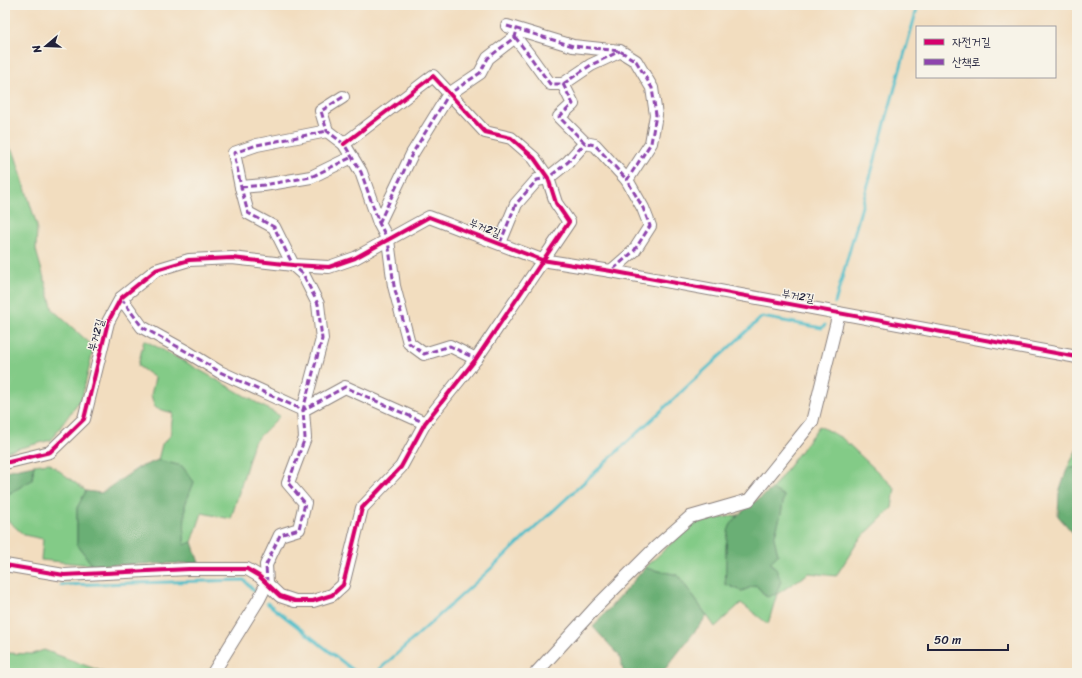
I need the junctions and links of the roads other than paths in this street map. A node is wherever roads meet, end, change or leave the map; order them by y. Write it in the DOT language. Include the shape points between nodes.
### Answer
graph roads {
  1 [pos="513,31"];
  2 [pos="620,51"];
  3 [pos="563,84"];
  4 [pos="449,94"];
  5 [pos="343,97"];
  6 [pos="327,131"];
  7 [pos="585,143"];
  8 [pos="344,144"];
  9 [pos="352,157"];
  10 [pos="548,178"];
  11 [pos="626,180"];
  12 [pos="241,187"];
  13 [pos="379,223"];
  14 [pos="388,240"];
  15 [pos="500,243"];
  16 [pos="542,260"];
  17 [pos="293,265"];
  18 [pos="612,271"];
  19 [pos="121,298"];
  20 [pos="839,313"];
  21 [pos="1077,357"];
  22 [pos="476,359"];
  23 [pos="303,410"];
  24 [pos="425,423"];
  25 [pos="5,463"];
  26 [pos="5,565"];
  27 [pos="266,583"];
  28 [pos="213,673"];
  29 [pos="536,673"];
  1 -- 2 [label="street" via="573,46"];
  1 -- 3 [label="street" via="550,84"];
  1 -- 4 [label="street" via="488,58 480,73"];
  2 -- 3 [label="street" via="591,65"];
  2 -- 11 [label="street" via="636,62 652,88 656,115 651,143"];
  3 -- 7 [label="street" via="572,104 559,117"];
  4 -- 8 [label="street" via="433,76"];
  4 -- 10 [label="street" via="485,132 511,138 534,158"];
  4 -- 13 [label="street" via="412,154"];
  5 -- 6 [label="street" via="321,111"];
  6 -- 8 [label="street"];
  6 -- 12 [label="street" via="257,145 234,153"];
  7 -- 10 [label="street" via="568,162"];
  7 -- 11 [label="street" via="595,145"];
  8 -- 9 [label="street"];
  9 -- 12 [label="street" via="312,177"];
  9 -- 13 [label="street" via="361,172"];
  10 -- 15 [label="street" via="537,180 516,204"];
  10 -- 16 [label="street" via="556,203 569,222"];
  11 -- 18 [label="street" via="643,208 650,226 634,251"];
  12 -- 17 [label="street" via="248,213 274,227"];
  13 -- 14 [label="street"];
  14 -- 15 [label="street, 부거2길" via="429,216"];
  14 -- 17 [label="street, 부거2길" via="355,258 329,267"];
  14 -- 22 [label="street" via="394,286 409,343 424,354 450,346"];
  15 -- 16 [label="street, 부거2길"];
  16 -- 18 [label="street, 부거2길"];
  16 -- 22 [label="street"];
  17 -- 19 [label="street, 부거2길" via="232,258 189,260 156,270"];
  17 -- 23 [label="street" via="303,274 318,304 322,340"];
  18 -- 20 [label="street, 부거2길"];
  19 -- 23 [label="street" via="142,327 220,372"];
  19 -- 25 [label="street, 부거2길" via="108,322 84,419 50,452"];
  20 -- 21 [label="street, 부거2길"];
  20 -- 29 [label="street" via="812,422 749,500 690,517 597,606"];
  22 -- 24 [label="street"];
  23 -- 24 [label="street" via="345,387"];
  23 -- 27 [label="street" via="305,438 288,483 305,503 299,529 280,535 266,565"];
  24 -- 27 [label="street" via="401,467 362,508 343,585 332,595 313,601 295,601 280,596"];
  26 -- 27 [label="street" via="64,575 247,569"];
  27 -- 28 [label="street" via="259,599"];
}
